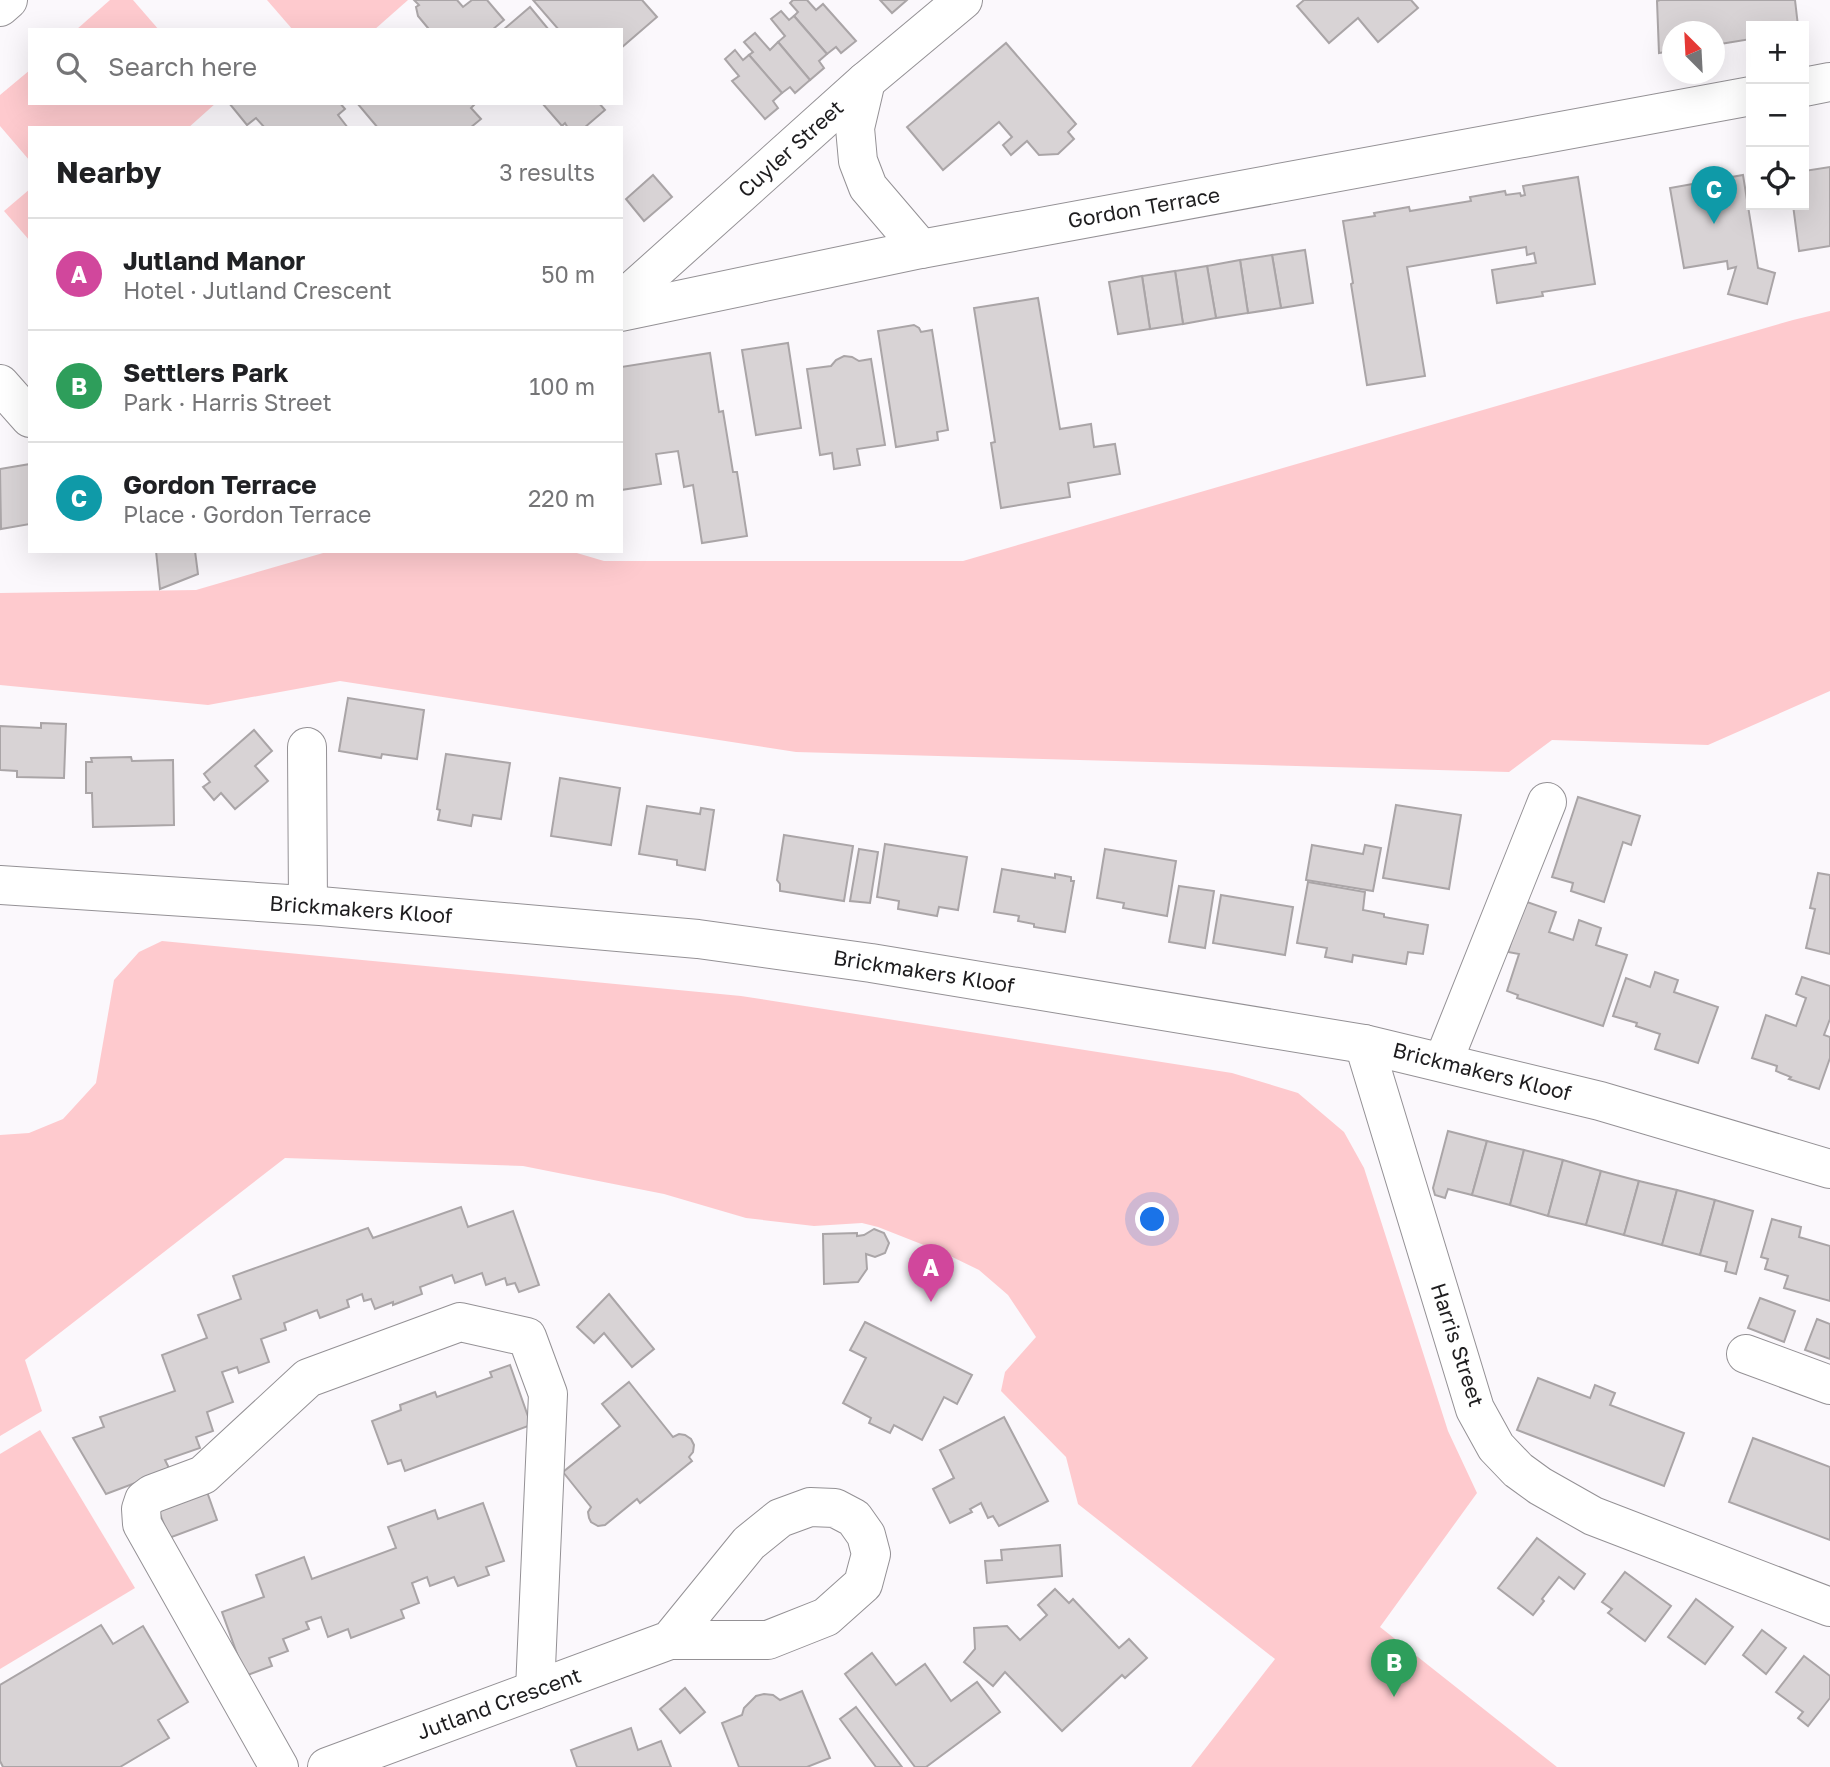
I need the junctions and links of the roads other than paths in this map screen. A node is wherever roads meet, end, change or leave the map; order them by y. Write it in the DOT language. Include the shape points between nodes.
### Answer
graph roads {
  1 [pos="8,0"];
  2 [pos="963,0"];
  3 [pos="0,7"];
  4 [pos="866,81"];
  5 [pos="1830,82"];
  6 [pos="1809,86"];
  7 [pos="1746,97"];
  8 [pos="922,249"];
  9 [pos="623,299"];
  10 [pos="623,312"];
  11 [pos="0,384"];
  12 [pos="28,418"];
  13 [pos="28,420"];
  14 [pos="0,426"];
  15 [pos="307,747"];
  16 [pos="1547,802"];
  17 [pos="0,885"];
  18 [pos="308,905"];
  19 [pos="1364,1044"];
  20 [pos="1443,1062"];
  21 [pos="1830,1169"];
  22 [pos="1746,1354"];
  23 [pos="1830,1385"];
  24 [pos="1830,1607"];
  25 [pos="670,1640"];
  26 [pos="535,1690"];
  27 [pos="279,1767"];
  28 [pos="327,1767"];
  1 -- 3 [label="street"];
  2 -- 4 [label="street, Cuyler Street"];
  4 -- 8 [label="street" via="855,128 858,161 868,187"];
  4 -- 9 [label="street, Cuyler Street"];
  5 -- 6 [label="street"];
  7 -- 8 [label="street, Gordon Terrace"];
  8 -- 10 [label="street, Gordon Terrace"];
  11 -- 12 [label="street"];
  13 -- 14 [label="street"];
  15 -- 18 [label="street"];
  16 -- 20 [label="street"];
  17 -- 18 [label="street, Brickmakers Kloof"];
  18 -- 19 [label="street, Brickmakers Kloof" via="698,939"];
  19 -- 20 [label="street, Brickmakers Kloof"];
  19 -- 24 [label="street, Harris Street" via="1475,1409 1496,1447 1540,1486 1593,1516"];
  20 -- 21 [label="street, Brickmakers Kloof" via="1600,1101"];
  22 -- 23 [label="street"];
  25 -- 25 [label="street, Jutland Crescent" via="749,1543 780,1518 810,1507 835,1507 854,1518 866,1535 871,1554 863,1584 826,1617 768,1640"];
  25 -- 26 [label="street, Jutland Crescent"];
  26 -- 27 [label="street" via="548,1394 527,1337 460,1322 308,1378 203,1475 152,1494 141,1509 142,1524"];
  26 -- 28 [label="street, Jutland Crescent"];
}
